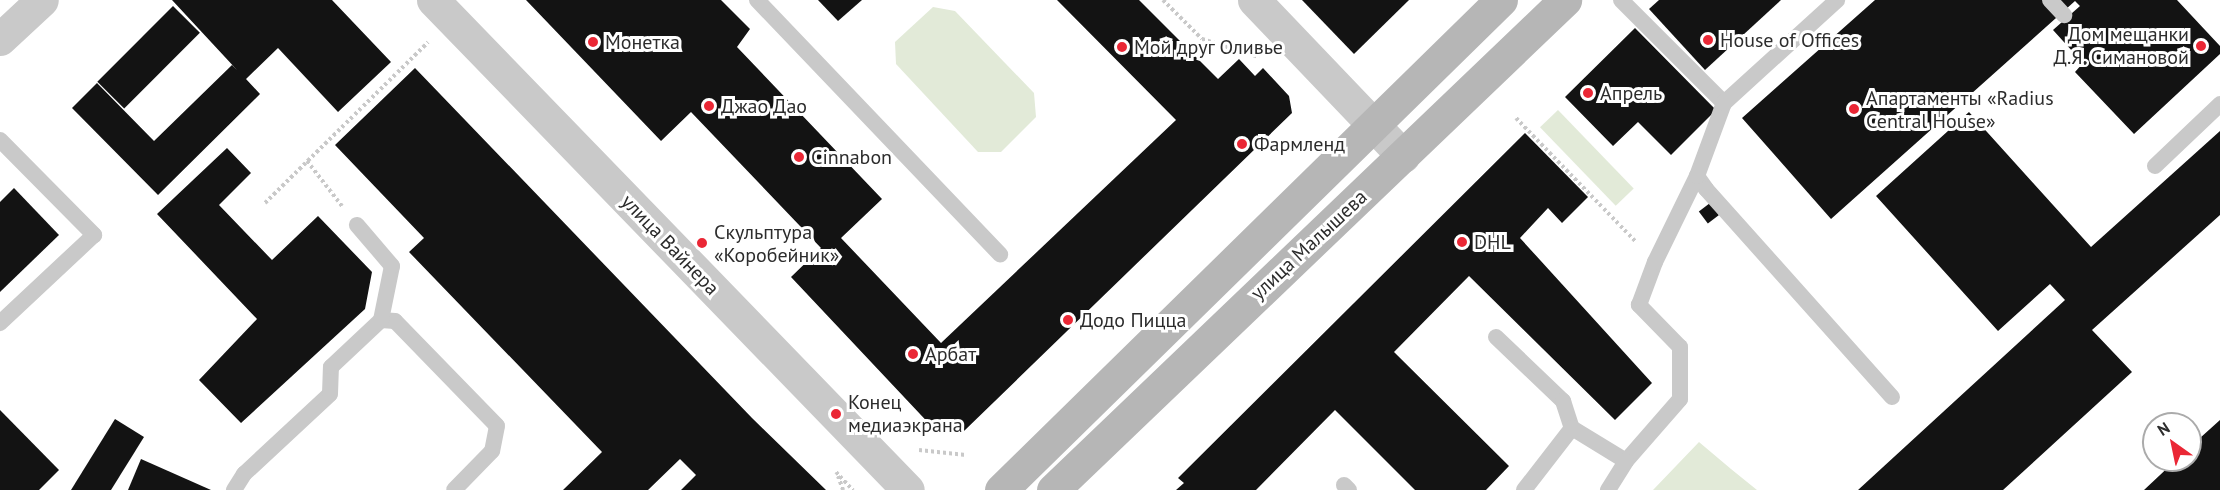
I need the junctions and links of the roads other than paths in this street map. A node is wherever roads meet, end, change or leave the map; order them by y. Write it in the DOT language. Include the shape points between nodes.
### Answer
graph roads {
  1 [pos="42,0"];
  2 [pos="758,0"];
  3 [pos="1254,0"];
  4 [pos="1501,0"];
  5 [pos="1565,0"];
  6 [pos="1621,0"];
  7 [pos="1837,0"];
  8 [pos="2050,0"];
  9 [pos="442,10"];
  10 [pos="2064,15"];
  11 [pos="0,39"];
  12 [pos="1725,103"];
  13 [pos="2220,104"];
  14 [pos="1373,126"];
  15 [pos="0,140"];
  16 [pos="1403,156"];
  17 [pos="2155,166"];
  18 [pos="1698,176"];
  19 [pos="357,225"];
  20 [pos="1000,254"];
  21 [pos="381,320"];
  22 [pos="0,323"];
  23 [pos="1496,337"];
  24 [pos="1892,397"];
  25 [pos="1572,428"];
  26 [pos="1626,461"];
  27 [pos="234,490"];
  28 [pos="454,490"];
  29 [pos="908,490"];
  30 [pos="1001,490"];
  31 [pos="1053,490"];
  32 [pos="1524,490"];
  33 [pos="1608,490"];
  1 -- 11 [label="street"];
  2 -- 20 [label="lane"];
  3 -- 14 [label="street"];
  4 -- 14 [label="main road, улица Малышева"];
  5 -- 16 [label="main road, улица Малышева"];
  6 -- 12 [label="lane"];
  7 -- 12 [label="lane"];
  8 -- 10 [label="lane"];
  9 -- 29 [label="street, улица Вайнера"];
  12 -- 18 [label="lane"];
  13 -- 17 [label="lane"];
  14 -- 16 [label="street"];
  14 -- 30 [label="main road, улица Малышева"];
  15 -- 22 [label="lane" via="94,236"];
  16 -- 31 [label="main road, улица Малышева"];
  18 -- 24 [label="lane"];
  18 -- 26 [label="lane" via="1655,262 1639,305 1680,347 1680,399"];
  19 -- 21 [label="lane" via="392,266"];
  21 -- 27 [label="lane" via="331,367 330,394 244,474"];
  21 -- 28 [label="lane" via="395,321 496,426 492,452"];
  23 -- 25 [label="lane" via="1563,401"];
  25 -- 26 [label="lane"];
  25 -- 32 [label="lane"];
  26 -- 33 [label="lane"];
}
